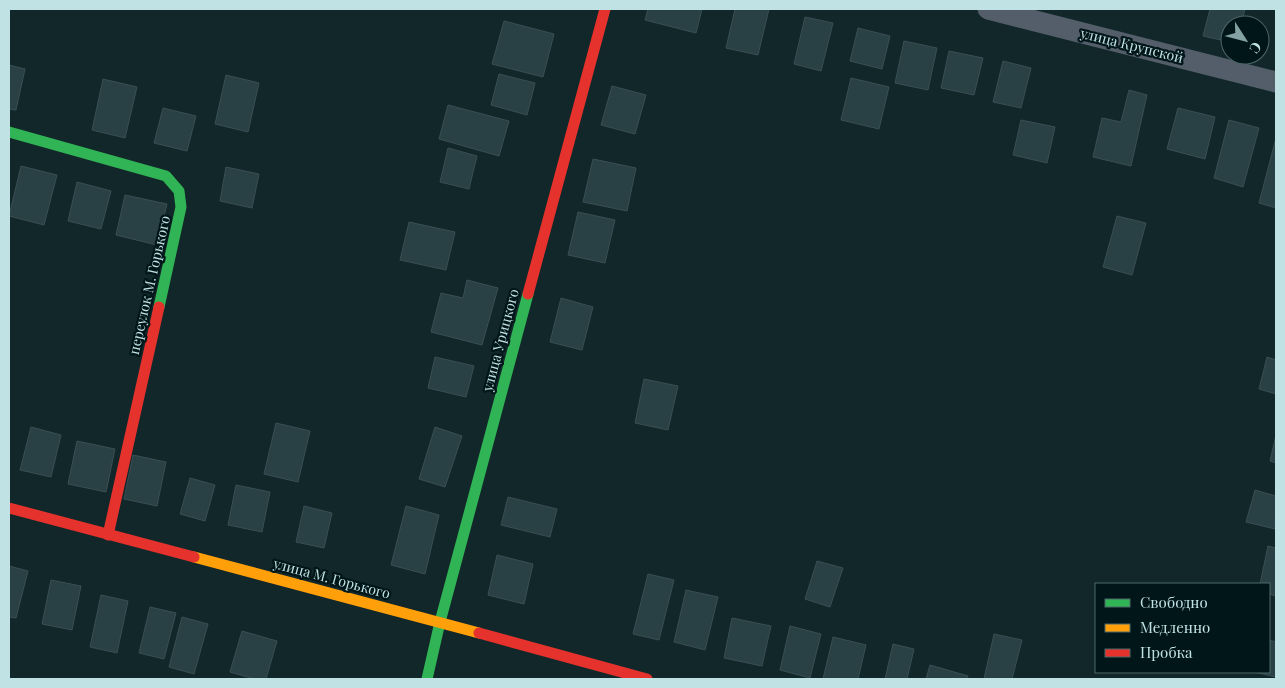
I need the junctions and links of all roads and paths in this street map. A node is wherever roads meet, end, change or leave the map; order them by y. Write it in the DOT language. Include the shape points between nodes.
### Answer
graph roads {
  1 [pos="604,9"];
  2 [pos="988,9"];
  3 [pos="1276,82"];
  4 [pos="9,132"];
  5 [pos="9,508"];
  6 [pos="108,535"];
  7 [pos="440,622"];
  8 [pos="427,679"];
  9 [pos="648,679"];
  1 -- 7 [label="street, улица Урицкого"];
  2 -- 3 [label="street, улица Крупской"];
  4 -- 6 [label="street, переулок М. Горького" via="166,176 179,191 182,207"];
  5 -- 6 [label="street, улица М. Горького"];
  6 -- 7 [label="street, улица М. Горького"];
  7 -- 8 [label="street, улица Урицкого"];
  7 -- 9 [label="street, улица М. Горького"];
}
